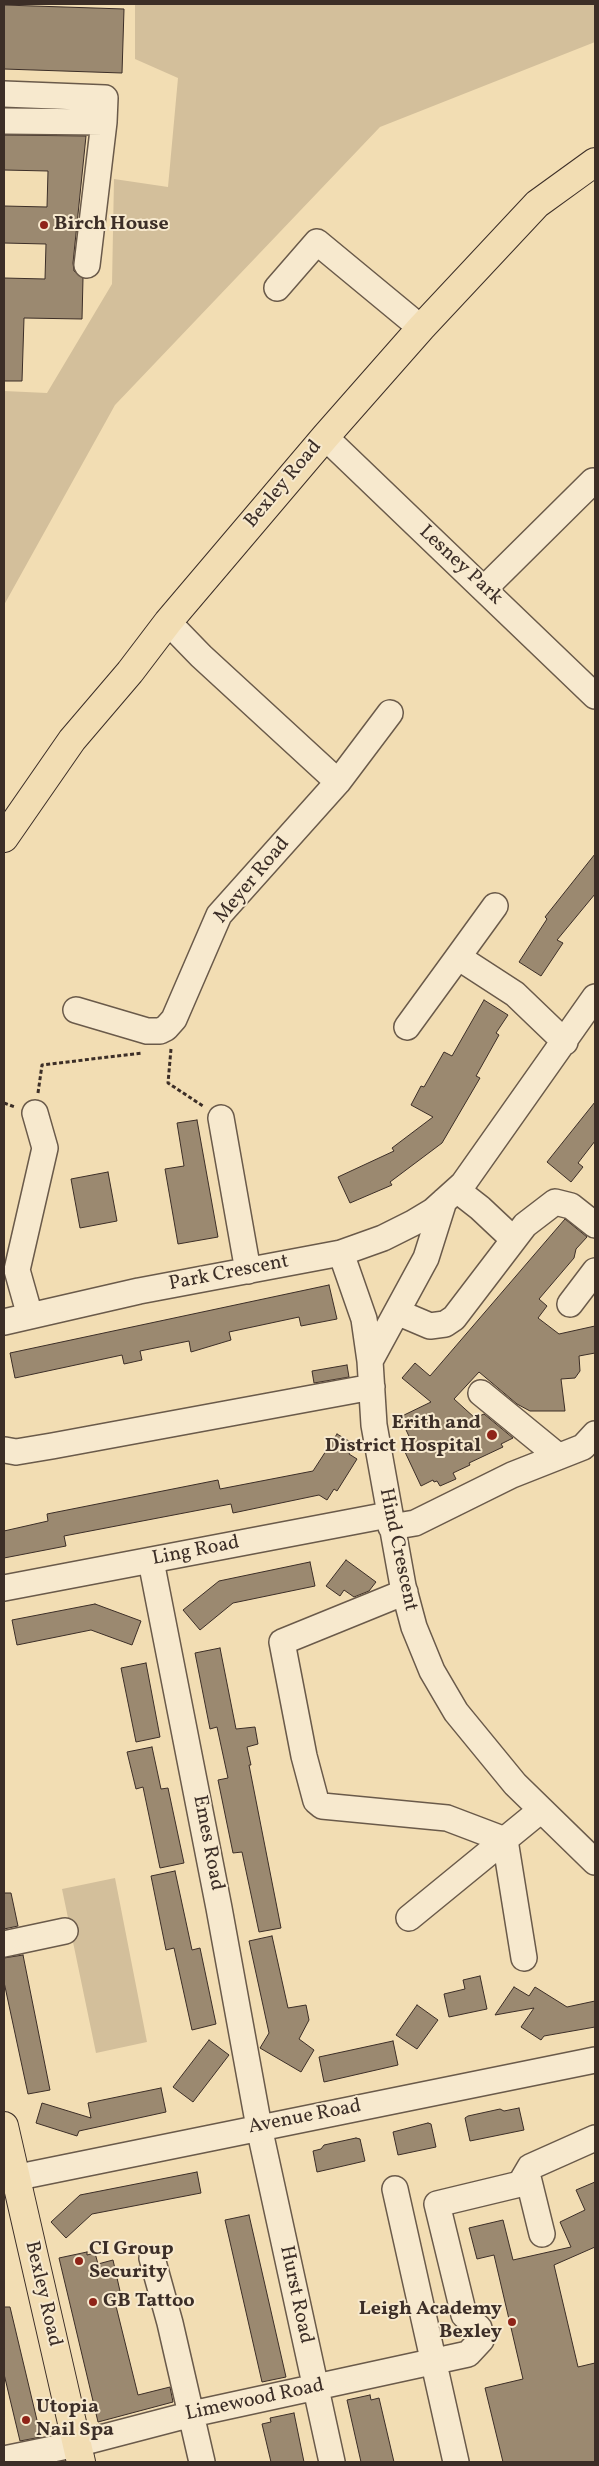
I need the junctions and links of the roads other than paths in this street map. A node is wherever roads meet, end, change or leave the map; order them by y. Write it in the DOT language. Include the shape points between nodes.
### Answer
graph roads {
  1 [pos="4,94"];
  2 [pos="4,120"];
  3 [pos="104,122"];
  4 [pos="595,162"];
  5 [pos="87,265"];
  6 [pos="277,288"];
  7 [pos="421,328"];
  8 [pos="325,437"];
  9 [pos="594,481"];
  10 [pos="484,588"];
  11 [pos="168,622"];
  12 [pos="595,696"];
  13 [pos="390,712"];
  14 [pos="338,782"];
  15 [pos="4,838"];
  16 [pos="495,906"];
  17 [pos="458,957"];
  18 [pos="595,997"];
  19 [pos="76,1010"];
  20 [pos="407,1027"];
  21 [pos="565,1042"];
  22 [pos="35,1113"];
  23 [pos="220,1118"];
  24 [pos="450,1195"];
  25 [pos="595,1225"];
  26 [pos="513,1239"];
  27 [pos="341,1253"];
  28 [pos="248,1271"];
  29 [pos="595,1271"];
  30 [pos="570,1304"];
  31 [pos="397,1312"];
  32 [pos="30,1316"];
  33 [pos="4,1322"];
  34 [pos="370,1361"];
  35 [pos="372,1387"];
  36 [pos="481,1393"];
  37 [pos="595,1434"];
  38 [pos="5,1450"];
  39 [pos="558,1456"];
  40 [pos="390,1521"];
  41 [pos="151,1560"];
  42 [pos="4,1588"];
  43 [pos="405,1592"];
  44 [pos="541,1810"];
  45 [pos="505,1840"];
  46 [pos="595,1862"];
  47 [pos="409,1918"];
  48 [pos="64,1931"];
  49 [pos="4,1944"];
  50 [pos="524,1958"];
  51 [pos="595,2060"];
  52 [pos="4,2126"];
  53 [pos="259,2127"];
  54 [pos="595,2138"];
  55 [pos="527,2173"];
  56 [pos="11,2183"];
  57 [pos="395,2189"];
  58 [pos="542,2234"];
  59 [pos="152,2258"];
  60 [pos="433,2361"];
  61 [pos="315,2388"];
  62 [pos="192,2414"];
  63 [pos="79,2453"];
  64 [pos="4,2459"];
  65 [pos="202,2462"];
  66 [pos="332,2462"];
  67 [pos="456,2462"];
  1 -- 3 [label="street" via="106,98"];
  2 -- 3 [label="street"];
  3 -- 5 [label="street"];
  4 -- 7 [label="main road, Bexley Road" via="537,204"];
  6 -- 7 [label="street" via="317,242"];
  7 -- 8 [label="main road, Bexley Road"];
  8 -- 10 [label="street, Lesney Park"];
  8 -- 11 [label="main road, Bexley Road"];
  9 -- 10 [label="street"];
  10 -- 12 [label="street, Lesney Park"];
  11 -- 14 [label="street"];
  11 -- 15 [label="main road, Bexley Road" via="72,740"];
  13 -- 14 [label="street, Meyer Road"];
  14 -- 19 [label="street, Meyer Road" via="219,915 174,1019 160,1031 147,1031"];
  16 -- 17 [label="street"];
  17 -- 20 [label="street"];
  17 -- 21 [label="street" via="515,994"];
  18 -- 21 [label="street, Park Crescent"];
  21 -- 24 [label="street, Park Crescent"];
  22 -- 32 [label="street" via="45,1148 17,1270"];
  23 -- 28 [label="street"];
  24 -- 26 [label="street" via="480,1208"];
  24 -- 27 [label="street, Park Crescent" via="413,1224"];
  24 -- 31 [label="street, Park Crescent" via="426,1258"];
  25 -- 26 [label="street" via="571,1206 555,1202 533,1217"];
  26 -- 31 [label="street" via="454,1318 445,1324 430,1326"];
  27 -- 28 [label="street, Park Crescent"];
  27 -- 34 [label="street, Hind Crescent" via="364,1318"];
  28 -- 32 [label="street, Park Crescent"];
  29 -- 30 [label="street"];
  31 -- 34 [label="street, Park Crescent"];
  32 -- 33 [label="street, Park Crescent"];
  34 -- 35 [label="street, Hind Crescent"];
  35 -- 38 [label="street" via="52,1446 16,1452"];
  35 -- 40 [label="street, Hind Crescent" via="374,1425"];
  36 -- 39 [label="street"];
  37 -- 39 [label="street, Ling Road" via="583,1447"];
  39 -- 40 [label="street, Ling Road" via="415,1523"];
  40 -- 41 [label="street, Ling Road"];
  40 -- 43 [label="street, Hind Crescent"];
  41 -- 42 [label="street, Ling Road"];
  41 -- 53 [label="street, Emes Road" via="218,1898"];
  43 -- 44 [label="street, Hind Crescent" via="414,1627 432,1671 456,1712"];
  43 -- 45 [label="street" via="282,1642 316,1800 322,1806 447,1818"];
  44 -- 45 [label="street"];
  44 -- 46 [label="street, Hind Crescent"];
  45 -- 47 [label="street"];
  45 -- 50 [label="street"];
  48 -- 49 [label="street"];
  51 -- 53 [label="street, Avenue Road"];
  52 -- 56 [label="main road, Bexley Road"];
  53 -- 56 [label="street, Avenue Road"];
  53 -- 61 [label="street, Hurst Road"];
  54 -- 55 [label="street" via="530,2166"];
  55 -- 58 [label="street"];
  55 -- 60 [label="street, Limewood Road" via="520,2184 436,2204 464,2315 479,2328 481,2340 468,2354"];
  56 -- 63 [label="main road, Bexley Road"];
  57 -- 60 [label="street"];
  59 -- 62 [label="street"];
  60 -- 61 [label="street, Limewood Road"];
  60 -- 67 [label="street"];
  61 -- 62 [label="street, Limewood Road"];
  61 -- 66 [label="street, Hurst Road"];
  62 -- 63 [label="street, Limewood Road"];
  62 -- 65 [label="street"];
  63 -- 64 [label="street, Limewood Road"];
}
